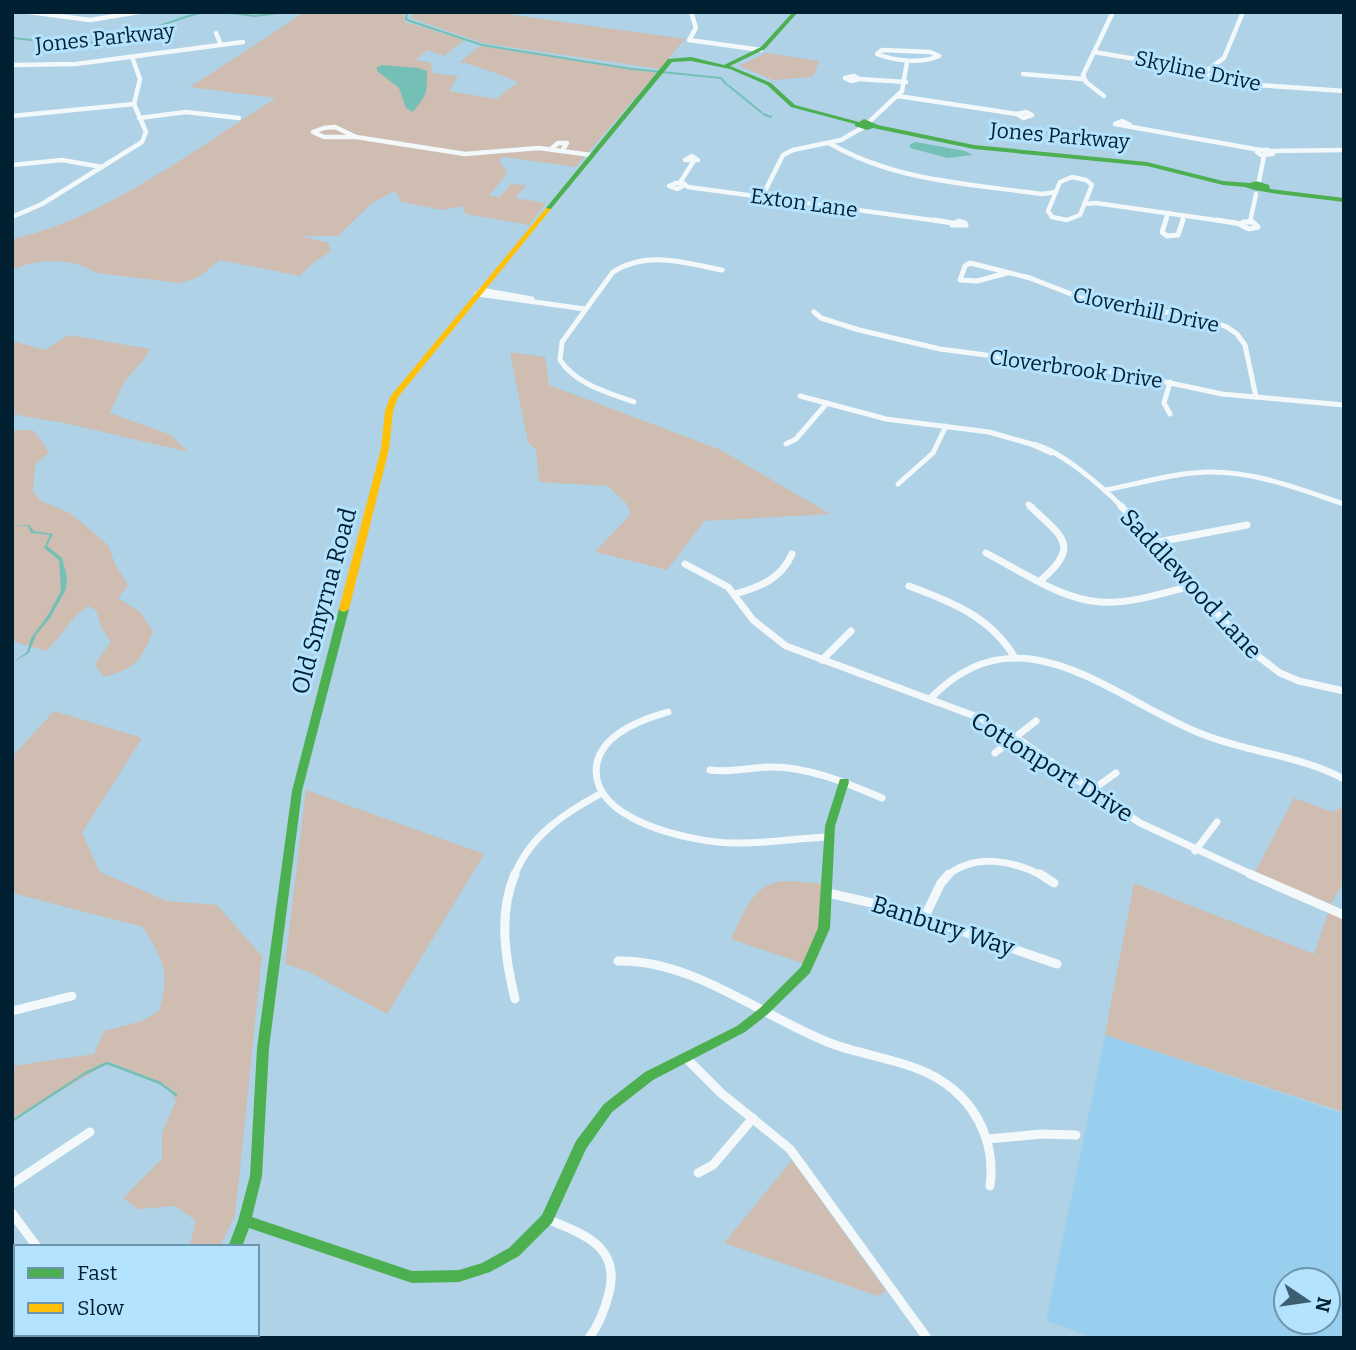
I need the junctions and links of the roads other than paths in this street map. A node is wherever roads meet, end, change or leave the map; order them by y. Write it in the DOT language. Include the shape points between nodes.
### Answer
graph roads {
  1 [pos="29,12"];
  2 [pos="139,12"];
  3 [pos="691,12"];
  4 [pos="796,12"];
  5 [pos="1113,12"];
  6 [pos="1242,12"];
  7 [pos="216,33"];
  8 [pos="243,42"];
  9 [pos="221,45"];
  10 [pos="761,50"];
  11 [pos="1094,52"];
  12 [pos="132,57"];
  13 [pos="900,58"];
  14 [pos="914,59"];
  15 [pos="670,60"];
  16 [pos="907,62"];
  17 [pos="12,65"];
  18 [pos="723,67"];
  19 [pos="1203,73"];
  20 [pos="1023,74"];
  21 [pos="859,79"];
  22 [pos="1083,79"];
  23 [pos="906,82"];
  24 [pos="1344,91"];
  25 [pos="898,96"];
  26 [pos="1104,96"];
  27 [pos="134,104"];
  28 [pos="1017,114"];
  29 [pos="12,116"];
  30 [pos="139,118"];
  31 [pos="239,118"];
  32 [pos="866,124"];
  33 [pos="1130,125"];
  34 [pos="356,137"];
  35 [pos="829,143"];
  36 [pos="551,149"];
  37 [pos="1259,150"];
  38 [pos="1344,150"];
  39 [pos="562,151"];
  40 [pos="1271,152"];
  41 [pos="591,155"];
  42 [pos="1264,156"];
  43 [pos="693,162"];
  44 [pos="12,165"];
  45 [pos="102,167"];
  46 [pos="1258,187"];
  47 [pos="1056,192"];
  48 [pos="1042,194"];
  49 [pos="762,197"];
  50 [pos="1087,197"];
  51 [pos="1052,200"];
  52 [pos="1344,200"];
  53 [pos="1096,203"];
  54 [pos="1084,204"];
  55 [pos="1168,214"];
  56 [pos="1184,216"];
  57 [pos="12,217"];
  58 [pos="1250,222"];
  59 [pos="952,223"];
  60 [pos="1241,224"];
  61 [pos="722,270"];
  62 [pos="1007,273"];
  63 [pos="479,292"];
  64 [pos="585,309"];
  65 [pos="814,312"];
  66 [pos="1170,382"];
  67 [pos="800,396"];
  68 [pos="1256,397"];
  69 [pos="634,402"];
  70 [pos="827,404"];
  71 [pos="1344,405"];
  72 [pos="1170,414"];
  73 [pos="946,426"];
  74 [pos="786,444"];
  75 [pos="898,484"];
  76 [pos="1105,490"];
  77 [pos="1028,504"];
  78 [pos="1344,504"];
  79 [pos="1247,525"];
  80 [pos="1153,543"];
  81 [pos="986,553"];
  82 [pos="792,554"];
  83 [pos="685,564"];
  84 [pos="1041,580"];
  85 [pos="909,586"];
  86 [pos="1191,586"];
  87 [pos="735,594"];
  88 [pos="851,631"];
  89 [pos="1015,658"];
  90 [pos="822,660"];
  91 [pos="1344,691"];
  92 [pos="931,698"];
  93 [pos="668,712"];
  94 [pos="1036,721"];
  95 [pos="1015,737"];
  96 [pos="995,753"];
  97 [pos="710,770"];
  98 [pos="1116,773"];
  99 [pos="1344,779"];
  100 [pos="844,782"];
  101 [pos="1093,790"];
  102 [pos="600,793"];
  103 [pos="882,798"];
  104 [pos="1217,822"];
  105 [pos="829,837"];
  106 [pos="1195,851"];
  107 [pos="1054,883"];
  108 [pos="828,893"];
  109 [pos="1344,915"];
  110 [pos="924,918"];
  111 [pos="618,961"];
  112 [pos="1056,964"];
  113 [pos="72,996"];
  114 [pos="515,999"];
  115 [pos="764,1011"];
  116 [pos="12,1012"];
  117 [pos="686,1058"];
  118 [pos="753,1118"];
  119 [pos="90,1132"];
  120 [pos="1076,1135"];
  121 [pos="987,1139"];
  122 [pos="698,1173"];
  123 [pos="12,1184"];
  124 [pos="990,1186"];
  125 [pos="12,1213"];
  126 [pos="547,1219"];
  127 [pos="245,1222"];
  128 [pos="36,1245"];
  129 [pos="236,1245"];
  130 [pos="589,1338"];
  131 [pos="927,1338"];
  1 -- 2 [label="street" via="82,20"];
  3 -- 10 [label="street" via="696,29 689,40"];
  4 -- 10 [label="street"];
  5 -- 11 [label="street"];
  6 -- 19 [label="street" via="1224,58"];
  7 -- 9 [label="street"];
  8 -- 9 [label="street, Jones Parkway"];
  9 -- 12 [label="street, Jones Parkway"];
  10 -- 18 [label="street"];
  11 -- 19 [label="street, Skyline Drive"];
  11 -- 22 [label="street"];
  12 -- 17 [label="street, Jones Parkway"];
  12 -- 27 [label="street" via="140,79"];
  13 -- 14 [label="street"];
  13 -- 14 [label="street" via="877,53 888,50 939,56"];
  13 -- 16 [label="street"];
  14 -- 16 [label="street"];
  15 -- 18 [label="street, Jones Parkway"];
  15 -- 41 [label="street, Old Smyrna Road"];
  16 -- 23 [label="street"];
  18 -- 32 [label="street, Jones Parkway" via="763,80 801,109"];
  19 -- 24 [label="street, Skyline Drive" via="1253,85"];
  20 -- 22 [label="street"];
  21 -- 23 [label="street"];
  22 -- 26 [label="street"];
  23 -- 25 [label="street"];
  25 -- 28 [label="street"];
  25 -- 32 [label="street"];
  27 -- 29 [label="street"];
  27 -- 30 [label="street"];
  30 -- 31 [label="street" via="186,112"];
  30 -- 45 [label="street" via="146,132 142,142"];
  32 -- 35 [label="street"];
  32 -- 46 [label="street, Jones Parkway" via="974,147 1140,163"];
  33 -- 37 [label="street"];
  34 -- 34 [label="street" via="327,138 313,132 332,127"];
  34 -- 36 [label="street" via="473,154"];
  35 -- 48 [label="street" via="887,170"];
  35 -- 49 [label="street" via="783,155"];
  36 -- 39 [label="street"];
  36 -- 39 [label="street" via="557,143 567,143"];
  37 -- 40 [label="street"];
  37 -- 42 [label="street"];
  38 -- 40 [label="street"];
  39 -- 41 [label="street"];
  40 -- 42 [label="street" via="1273,155"];
  41 -- 63 [label="street, Old Smyrna Road"];
  42 -- 46 [label="street"];
  43 -- 49 [label="street, Exton Lane" via="683,184"];
  44 -- 45 [label="street" via="58,160"];
  45 -- 57 [label="street" via="43,204"];
  46 -- 52 [label="street, Jones Parkway"];
  46 -- 58 [label="street"];
  47 -- 48 [label="street"];
  47 -- 50 [label="street" via="1062,180 1079,178 1091,184"];
  47 -- 51 [label="street"];
  48 -- 51 [label="street"];
  49 -- 59 [label="street, Exton Lane"];
  50 -- 53 [label="street"];
  50 -- 54 [label="street"];
  51 -- 54 [label="street" via="1048,214 1061,220 1077,218"];
  53 -- 54 [label="street"];
  53 -- 55 [label="street"];
  55 -- 56 [label="street"];
  55 -- 56 [label="street" via="1161,232 1170,236 1178,235"];
  56 -- 60 [label="street"];
  58 -- 60 [label="street"];
  58 -- 60 [label="street" via="1258,227 1247,229"];
  61 -- 64 [label="street" via="655,260 629,263 613,272"];
  62 -- 62 [label="street, Cloverhill Drive" via="969,263 960,280 977,281"];
  62 -- 68 [label="street, Cloverhill Drive" via="1089,301 1200,317 1227,327 1245,345"];
  63 -- 64 [label="street"];
  63 -- 127 [label="street, Old Smyrna Road" via="403,384 390,408 386,449 295,802 263,1048 257,1167"];
  64 -- 69 [label="street" via="560,347 562,366 584,383"];
  65 -- 66 [label="street, Cloverbrook Drive" via="821,318 908,342"];
  66 -- 68 [label="street, Cloverbrook Drive"];
  66 -- 72 [label="street" via="1164,403"];
  67 -- 70 [label="street, Saddlewood Lane"];
  68 -- 71 [label="street, Cloverbrook Drive"];
  70 -- 73 [label="street, Saddlewood Lane" via="886,419"];
  70 -- 74 [label="street"];
  73 -- 75 [label="street" via="933,456"];
  73 -- 76 [label="street, Saddlewood Lane" via="1043,446"];
  76 -- 78 [label="street" via="1216,472 1273,481"];
  76 -- 80 [label="street, Saddlewood Lane"];
  77 -- 84 [label="street" via="1066,546 1061,564"];
  79 -- 80 [label="street"];
  80 -- 86 [label="street, Saddlewood Lane"];
  81 -- 84 [label="street"];
  82 -- 87 [label="street" via="776,577"];
  83 -- 87 [label="street, Cottonport Drive" via="713,576"];
  84 -- 86 [label="street" via="1098,602"];
  85 -- 89 [label="street" via="989,622"];
  86 -- 91 [label="street, Saddlewood Lane" via="1237,641 1264,663 1305,684"];
  87 -- 90 [label="street, Cottonport Drive" via="760,626 786,646"];
  88 -- 90 [label="street"];
  89 -- 92 [label="street" via="963,670"];
  89 -- 99 [label="street" via="1073,667 1203,735 1298,759"];
  90 -- 92 [label="street, Cottonport Drive"];
  92 -- 95 [label="street, Cottonport Drive"];
  93 -- 102 [label="street" via="630,729 603,750 595,773"];
  94 -- 95 [label="street"];
  95 -- 96 [label="street"];
  95 -- 101 [label="street, Cottonport Drive"];
  97 -- 100 [label="street" via="785,767"];
  98 -- 101 [label="street"];
  100 -- 103 [label="street"];
  100 -- 105 [label="street"];
  101 -- 106 [label="street, Cottonport Drive"];
  102 -- 105 [label="street" via="628,816 701,841 729,844"];
  102 -- 114 [label="street" via="545,829 528,847 516,872 503,927 504,956"];
  104 -- 106 [label="street"];
  105 -- 108 [label="street"];
  106 -- 109 [label="street, Cottonport Drive"];
  107 -- 110 [label="street" via="1005,863 969,864 944,879"];
  108 -- 110 [label="street, Banbury Way"];
  108 -- 115 [label="street" via="824,928 808,965"];
  110 -- 112 [label="street, Banbury Way"];
  111 -- 115 [label="street" via="631,959 699,981"];
  113 -- 116 [label="street"];
  115 -- 117 [label="street" via="733,1034"];
  115 -- 121 [label="street" via="831,1043 930,1073 970,1107"];
  117 -- 118 [label="street"];
  117 -- 126 [label="street" via="639,1082 605,1111 577,1152"];
  118 -- 122 [label="street" via="713,1165"];
  118 -- 131 [label="street" via="807,1169"];
  119 -- 123 [label="street"];
  120 -- 121 [label="street"];
  121 -- 124 [label="street"];
  125 -- 128 [label="street"];
  126 -- 127 [label="street" via="527,1242 501,1260 459,1276 429,1279 388,1271"];
  126 -- 130 [label="street" via="593,1242 611,1262 612,1285"];
  127 -- 129 [label="street, Old Smyrna Road"];
}
